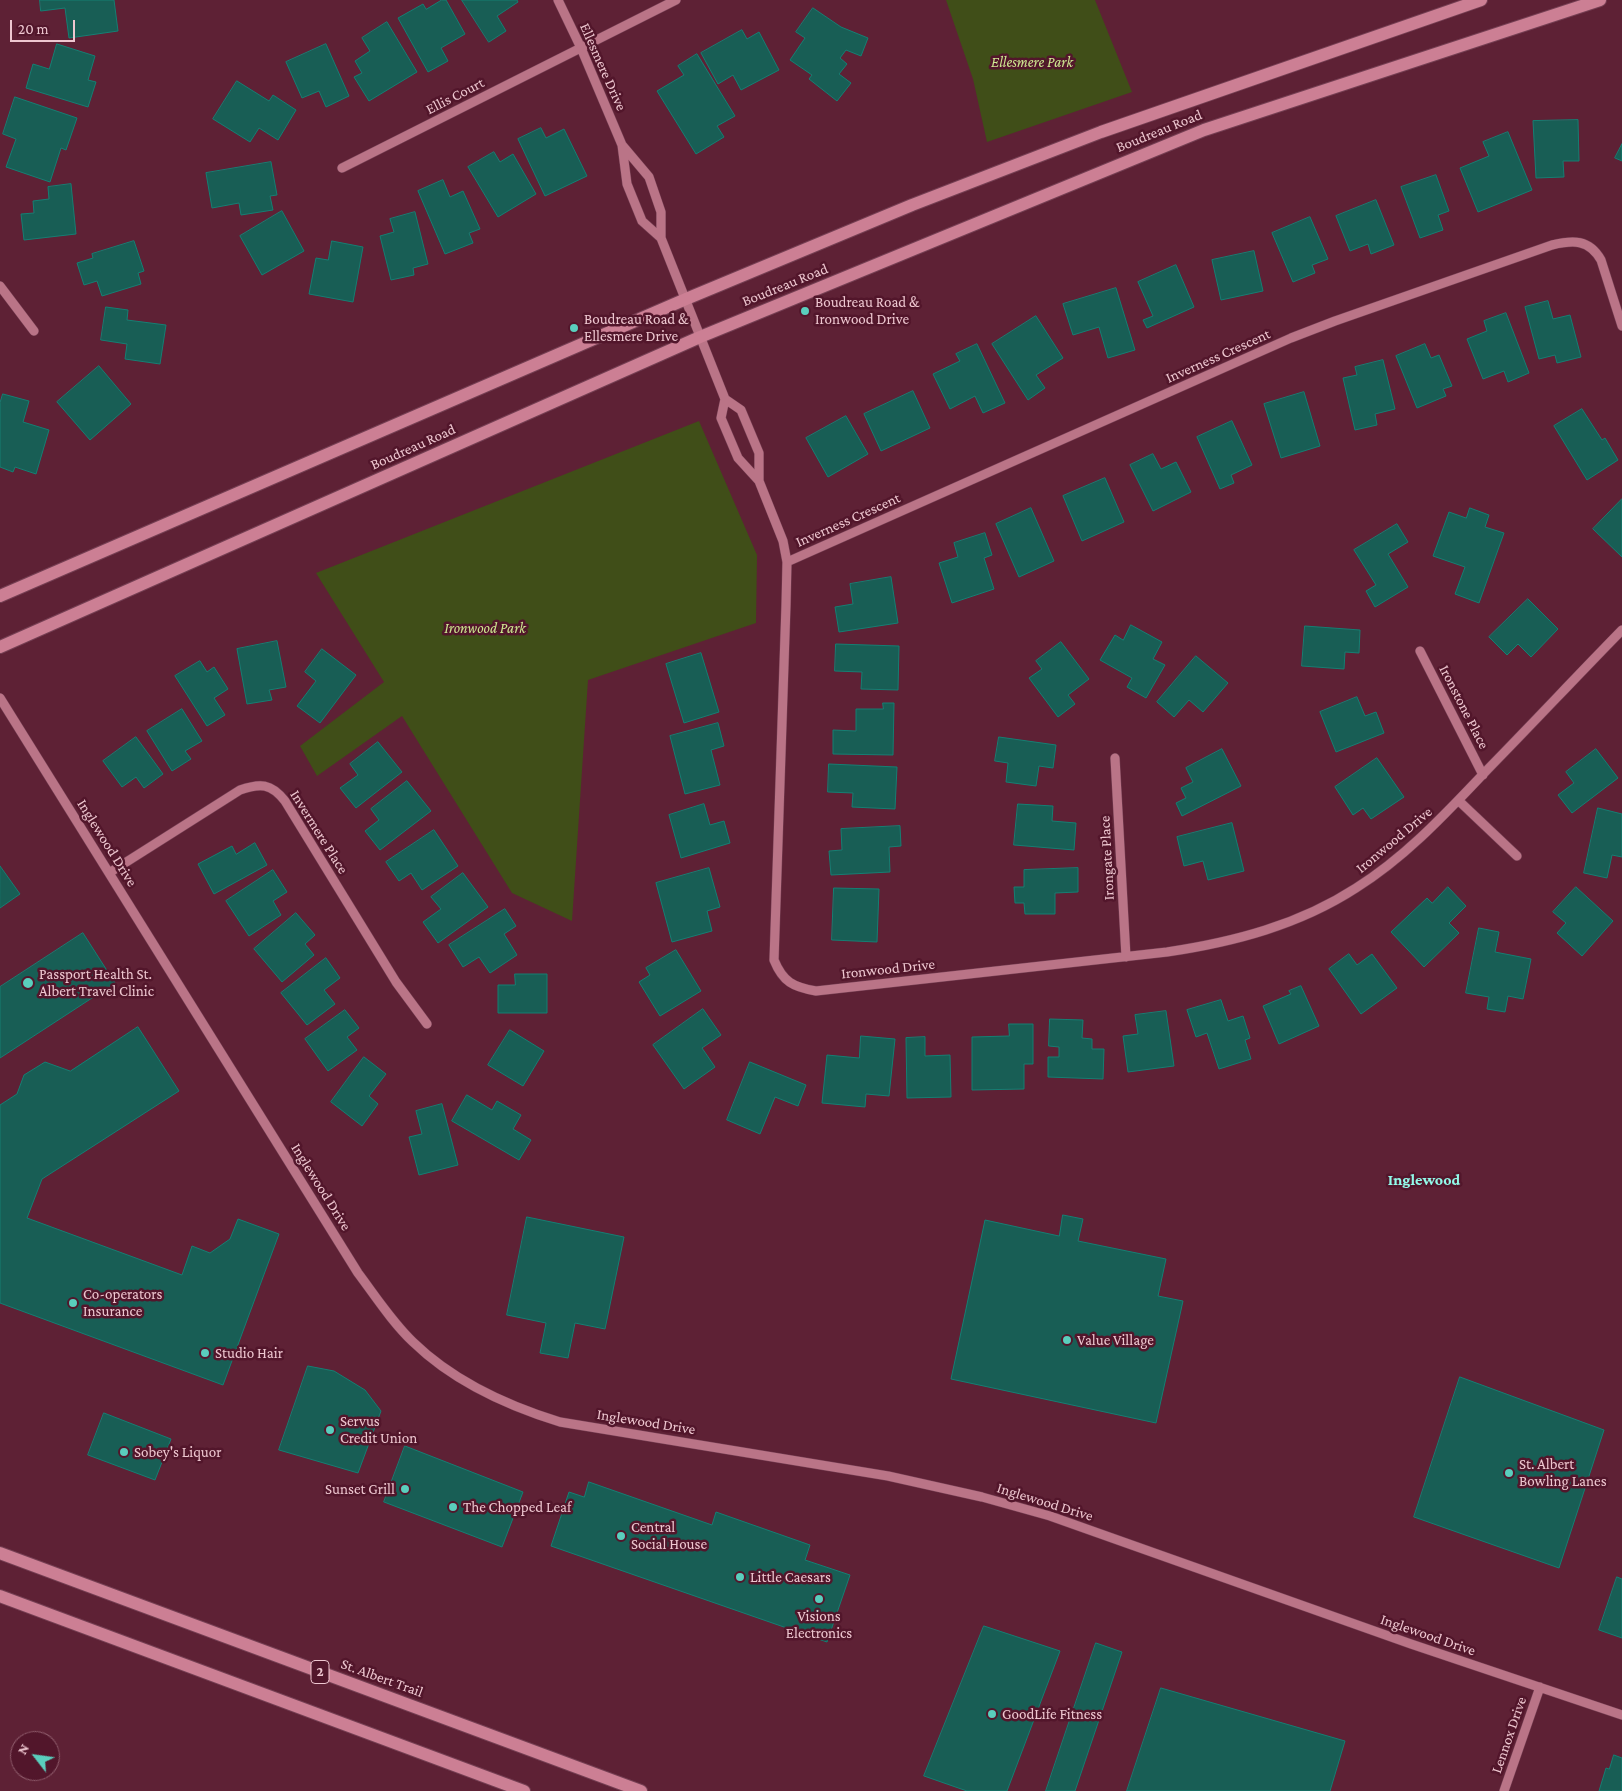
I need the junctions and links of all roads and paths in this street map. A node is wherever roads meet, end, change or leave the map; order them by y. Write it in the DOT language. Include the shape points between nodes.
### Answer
graph roads {
  1 [pos="558,0"];
  2 [pos="676,0"];
  3 [pos="1480,0"];
  4 [pos="1600,0"];
  5 [pos="581,48"];
  6 [pos="622,145"];
  7 [pos="342,168"];
  8 [pos="661,238"];
  9 [pos="0,286"];
  10 [pos="686,299"];
  11 [pos="1622,326"];
  12 [pos="34,331"];
  13 [pos="700,337"];
  14 [pos="725,399"];
  15 [pos="759,481"];
  16 [pos="787,562"];
  17 [pos="0,596"];
  18 [pos="1622,630"];
  19 [pos="0,647"];
  20 [pos="1420,651"];
  21 [pos="0,698"];
  22 [pos="1115,758"];
  23 [pos="1483,775"];
  24 [pos="1459,801"];
  25 [pos="1517,856"];
  26 [pos="109,873"];
  27 [pos="1126,957"];
  28 [pos="427,1024"];
  29 [pos="0,1553"];
  30 [pos="0,1596"];
  31 [pos="1540,1688"];
  32 [pos="1622,1715"];
  33 [pos="524,1791"];
  34 [pos="641,1791"];
  35 [pos="1504,1791"];
  1 -- 5 [label="street, Ellesmere Drive"];
  2 -- 5 [label="street, Ellis Court"];
  3 -- 10 [label="main road, Boudreau Road" via="1092,135 912,205"];
  4 -- 13 [label="main road, Boudreau Road" via="1204,130"];
  5 -- 6 [label="street, Ellesmere Drive"];
  5 -- 7 [label="street, Ellis Court"];
  6 -- 8 [label="street, Ellesmere Drive" via="627,184 642,221"];
  6 -- 8 [label="street, Ellesmere Drive" via="649,177 661,212"];
  8 -- 10 [label="street, Ellesmere Drive"];
  9 -- 12 [label="street"];
  10 -- 13 [label="street, Ellesmere Drive"];
  10 -- 17 [label="main road, Boudreau Road"];
  11 -- 16 [label="street, Inverness Crescent" via="1595,250 1576,242 1552,245 1291,338"];
  13 -- 14 [label="street, Ironwood Drive"];
  13 -- 19 [label="main road, Boudreau Road"];
  14 -- 15 [label="street, Ironwood Drive" via="721,418 738,458"];
  14 -- 15 [label="street, Ironwood Drive" via="741,410 759,453"];
  15 -- 16 [label="street, Ironwood Drive" via="779,528"];
  16 -- 27 [label="street, Ironwood Drive" via="773,948 778,971 793,985 816,991"];
  18 -- 23 [label="street, Ironwood Drive"];
  20 -- 23 [label="street, Ironstone Place"];
  21 -- 26 [label="street, Inglewood Drive"];
  22 -- 27 [label="street, Irongate Place"];
  23 -- 24 [label="street, Ironwood Drive"];
  24 -- 25 [label="street"];
  24 -- 27 [label="street, Ironwood Drive" via="1387,867 1356,889 1318,909 1284,924 1208,946"];
  26 -- 28 [label="street, Invermere Place" via="240,790 259,786 274,788 396,982"];
  26 -- 31 [label="street, Inglewood Drive" via="358,1273 414,1343 477,1388 511,1405 560,1422 888,1476 1015,1505"];
  29 -- 34 [label="main road, St. Albert Trail / 2"];
  30 -- 33 [label="main road"];
  31 -- 32 [label="street, Inglewood Drive"];
  31 -- 35 [label="street, Lennox Drive"];
}
